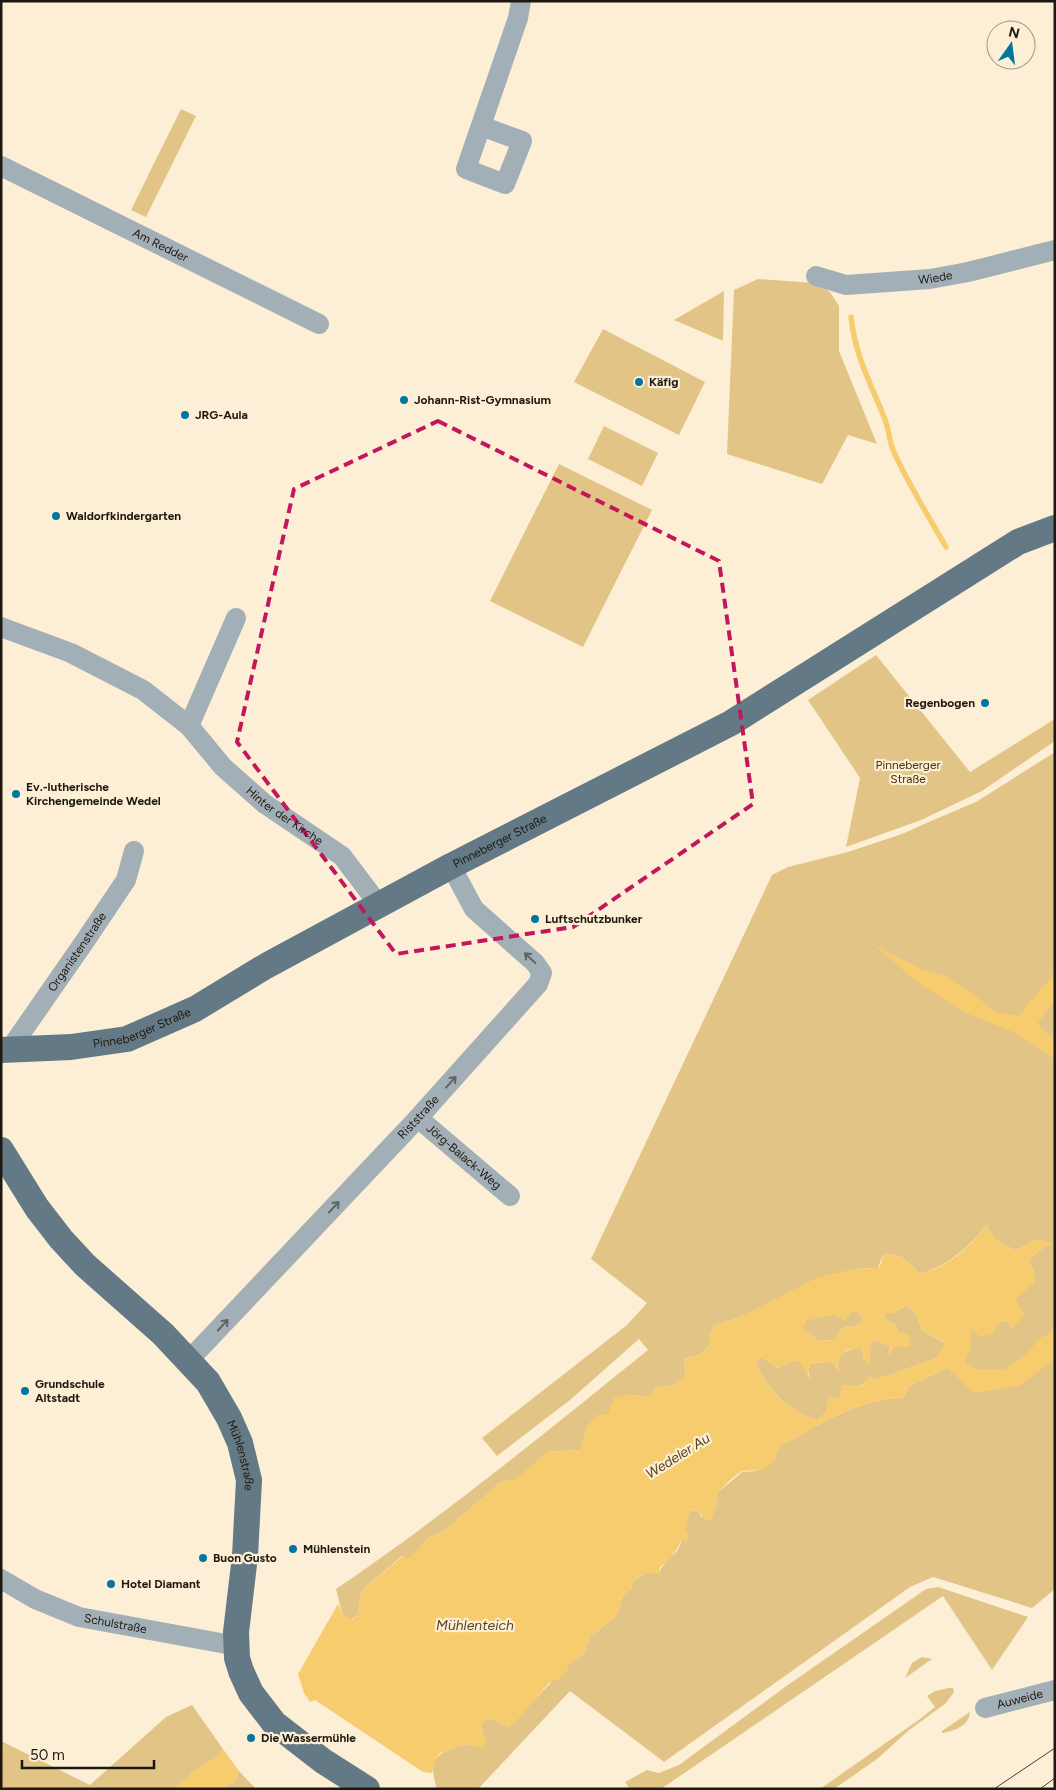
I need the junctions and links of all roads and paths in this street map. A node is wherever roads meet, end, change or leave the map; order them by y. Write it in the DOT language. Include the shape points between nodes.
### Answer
graph roads {
  1 [pos="521,1"];
  2 [pos="481,126"];
  3 [pos="1,166"];
  4 [pos="1055,250"];
  5 [pos="816,276"];
  6 [pos="319,324"];
  7 [pos="1055,528"];
  8 [pos="236,618"];
  9 [pos="1,627"];
  10 [pos="189,726"];
  11 [pos="134,851"];
  12 [pos="451,866"];
  13 [pos="379,905"];
  14 [pos="6,1049"];
  15 [pos="418,1118"];
  16 [pos="1,1150"];
  17 [pos="510,1196"];
  18 [pos="189,1360"];
  19 [pos="1,1579"];
  20 [pos="237,1646"];
  21 [pos="1055,1690"];
  22 [pos="985,1708"];
  23 [pos="367,1789"];
  1 -- 2 [label="street"];
  3 -- 6 [label="street, Am Redder"];
  4 -- 5 [label="street, Wiede" via="930,279 846,286"];
  7 -- 12 [label="main road, Pinneberger Straße" via="1018,542 731,723"];
  8 -- 10 [label="street"];
  9 -- 10 [label="street, Hinter der Kirche" via="71,653 143,690"];
  10 -- 13 [label="street, Hinter der Kirche" via="223,767 265,804 342,856"];
  11 -- 14 [label="street, Organistenstraße" via="126,880"];
  12 -- 13 [label="main road, Pinneberger Straße"];
  15 -- 12 [label="street, Riststraße, one-way" via="538,984 542,973 474,909"];
  13 -- 14 [label="main road, Pinneberger Straße" via="195,1009 127,1038 71,1047"];
  15 -- 17 [label="street, Jörg-Balack-Weg"];
  18 -- 15 [label="street, Riststraße, one-way"];
  16 -- 18 [label="main road, Mühlenstraße" via="61,1240"];
  18 -- 20 [label="main road, Mühlenstraße" via="208,1382 229,1418 240,1443 249,1480"];
  19 -- 20 [label="street, Schulstraße" via="35,1599 79,1617"];
  20 -- 23 [label="main road, Mühlenstraße" via="241,1671 252,1693 274,1723 323,1761"];
  21 -- 22 [label="street, Auweide"];
}
